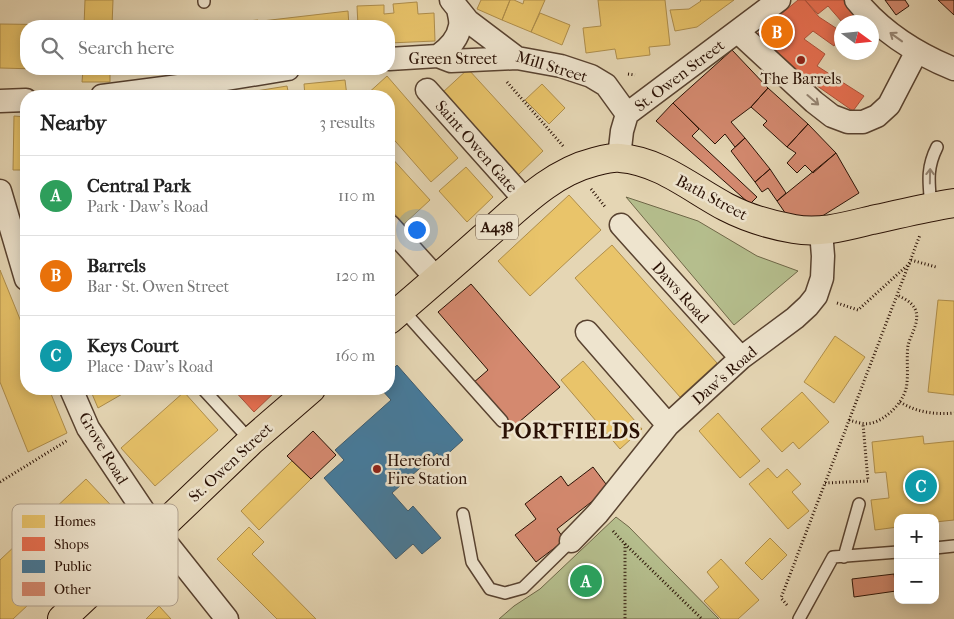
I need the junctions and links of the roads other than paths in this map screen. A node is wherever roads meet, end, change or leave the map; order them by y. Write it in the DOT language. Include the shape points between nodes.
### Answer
graph roads {
  1 [pos="779,0"];
  2 [pos="856,0"];
  3 [pos="455,4"];
  4 [pos="738,32"];
  5 [pos="917,51"];
  6 [pos="438,56"];
  7 [pos="516,58"];
  8 [pos="395,59"];
  9 [pos="954,68"];
  10 [pos="251,75"];
  11 [pos="148,90"];
  12 [pos="427,90"];
  13 [pos="0,100"];
  14 [pos="20,100"];
  15 [pos="627,114"];
  16 [pos="937,147"];
  17 [pos="619,158"];
  18 [pos="0,191"];
  19 [pos="526,201"];
  20 [pos="942,205"];
  21 [pos="621,225"];
  22 [pos="821,231"];
  23 [pos="395,233"];
  24 [pos="20,259"];
  25 [pos="436,279"];
  26 [pos="395,315"];
  27 [pos="587,332"];
  28 [pos="741,358"];
  29 [pos="74,395"];
  30 [pos="209,395"];
  31 [pos="304,395"];
  32 [pos="502,421"];
  33 [pos="668,425"];
  34 [pos="251,441"];
  35 [pos="139,504"];
  36 [pos="859,504"];
  37 [pos="178,511"];
  38 [pos="463,514"];
  39 [pos="571,541"];
  40 [pos="954,546"];
  41 [pos="939,548"];
  42 [pos="894,552"];
  43 [pos="178,557"];
  44 [pos="844,557"];
  45 [pos="76,606"];
  46 [pos="796,615"];
  47 [pos="62,619"];
  48 [pos="227,619"];
  1 -- 4 [label="street, St. Owen Street"];
  5 -- 2 [label="street, one-way" via="881,26"];
  3 -- 6 [label="street" via="460,25 456,38"];
  3 -- 7 [label="street, Mill Street" via="468,21"];
  4 -- 5 [label="street, one-way" via="832,116 848,122 863,122 877,116 889,105"];
  4 -- 15 [label="street, St. Owen Street"];
  5 -- 9 [label="street"];
  6 -- 7 [label="street, Green Street" via="451,60"];
  6 -- 8 [label="street, Green Street"];
  7 -- 15 [label="street, Mill Street" via="562,66 591,76 606,84"];
  10 -- 11 [label="street"];
  12 -- 19 [label="street, Saint Owen Gate"];
  13 -- 14 [label="street"];
  15 -- 17 [label="street, St. Owen Street"];
  20 -- 16 [label="lane, one-way" via="929,174"];
  17 -- 19 [label="highway, A438" via="568,171"];
  17 -- 22 [label="highway, Bath Street / A438" via="643,162 662,170 750,218 796,230"];
  18 -- 24 [label="street"];
  19 -- 25 [label="highway, A438"];
  20 -- 22 [label="highway, Bath Street / A438"];
  21 -- 28 [label="street, Daws Road"];
  22 -- 28 [label="street, Daw's Road" via="822,278 816,296 795,318"];
  23 -- 25 [label="street"];
  25 -- 26 [label="highway, A438"];
  26 -- 32 [label="lane"];
  27 -- 33 [label="street"];
  28 -- 33 [label="street, Daw's Road"];
  29 -- 35 [label="street, Grove Road" via="88,428"];
  30 -- 34 [label="lane"];
  31 -- 34 [label="highway, St. Owen Street"];
  33 -- 39 [label="street, Daw's Road" via="598,514"];
  34 -- 37 [label="highway, St. Owen Street"];
  36 -- 44 [label="lane"];
  38 -- 39 [label="lane" via="472,562 490,589 505,593 523,588"];
  40 -- 41 [label="lane"];
  42 -- 44 [label="lane"];
  43 -- 48 [label="street, Grove Road"];
  44 -- 46 [label="lane" via="833,558"];
  45 -- 47 [label="highway, St. Owen Street"];
}
